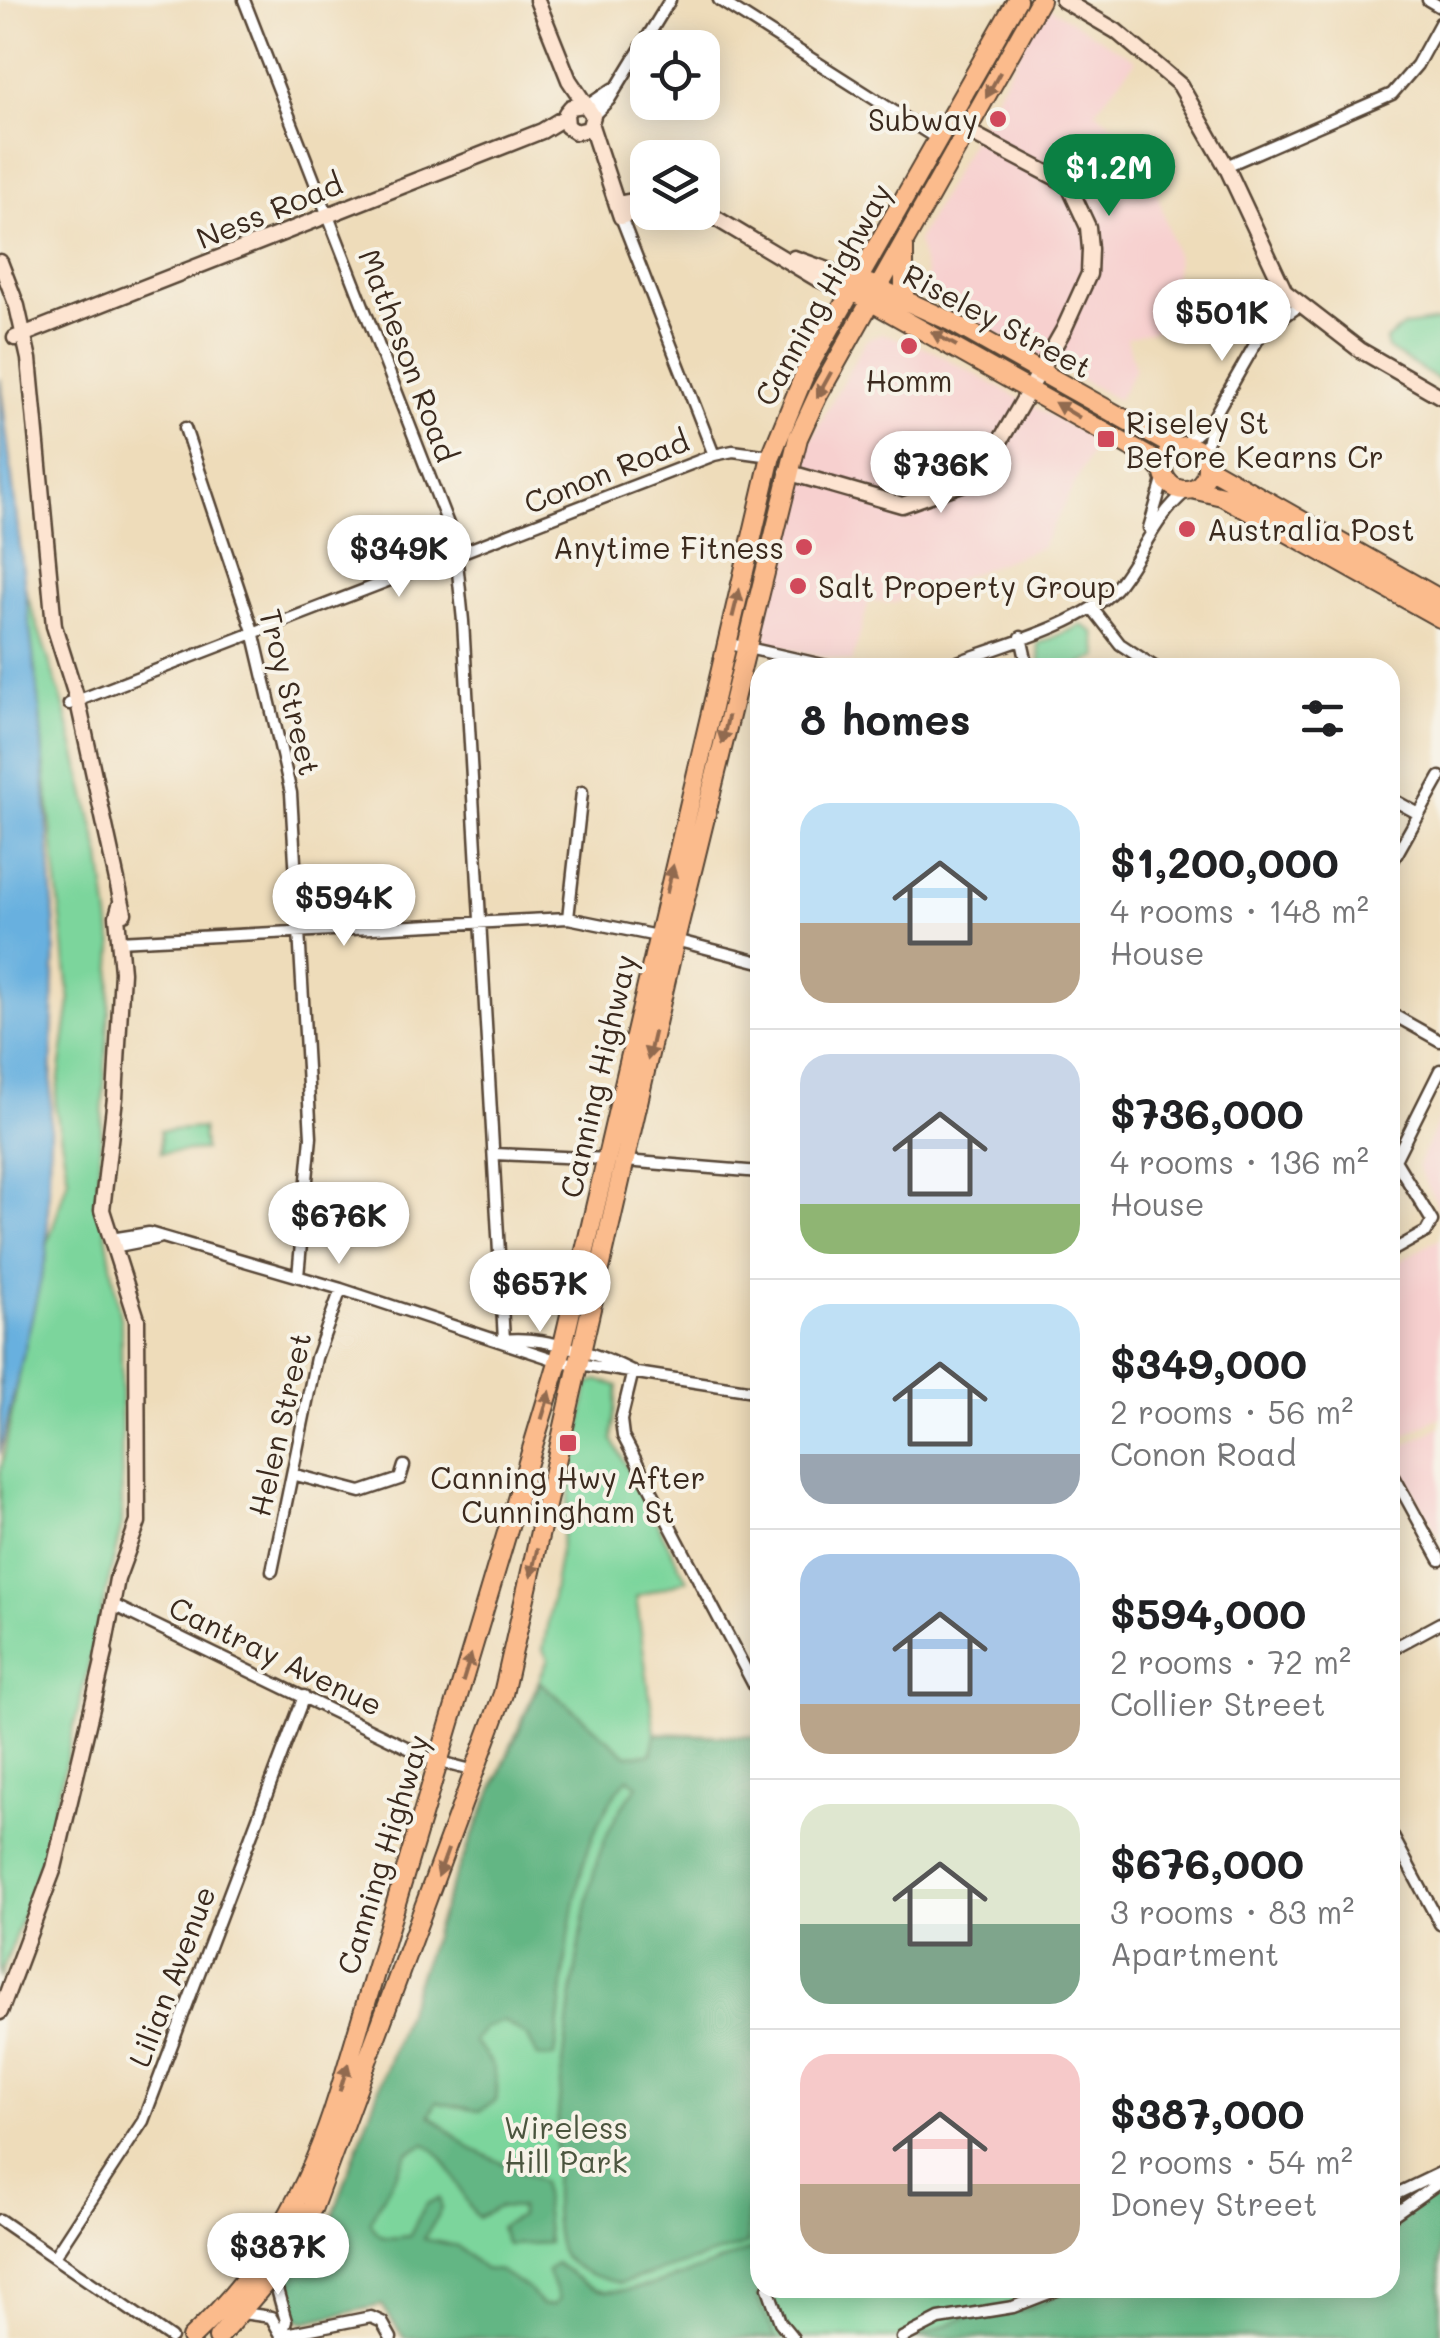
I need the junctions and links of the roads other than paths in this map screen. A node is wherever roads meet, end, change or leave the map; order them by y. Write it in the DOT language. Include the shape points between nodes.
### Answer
graph roads {
  1 [pos="244,0"];
  2 [pos="537,0"];
  3 [pos="670,0"];
  4 [pos="719,0"];
  5 [pos="1018,0"];
  6 [pos="1040,0"];
  7 [pos="1063,0"];
  8 [pos="1428,0"];
  9 [pos="1440,7"];
  10 [pos="1440,23"];
  11 [pos="580,118"];
  12 [pos="967,131"];
  13 [pos="939,140"];
  14 [pos="1226,166"];
  15 [pos="630,205"];
  16 [pos="630,209"];
  17 [pos="619,210"];
  18 [pos="328,216"];
  19 [pos="720,220"];
  20 [pos="905,242"];
  21 [pos="0,262"];
  22 [pos="855,287"];
  23 [pos="1285,292"];
  24 [pos="875,294"];
  25 [pos="904,298"];
  26 [pos="1299,306"];
  27 [pos="906,318"];
  28 [pos="856,327"];
  29 [pos="1264,331"];
  30 [pos="20,337"];
  31 [pos="1034,380"];
  32 [pos="1440,396"];
  33 [pos="1213,418"];
  34 [pos="185,428"];
  35 [pos="1178,447"];
  36 [pos="714,455"];
  37 [pos="771,456"];
  38 [pos="1205,461"];
  39 [pos="787,472"];
  40 [pos="1163,474"];
  41 [pos="1190,490"];
  42 [pos="1148,534"];
  43 [pos="457,556"];
  44 [pos="1440,599"];
  45 [pos="1092,608"];
  46 [pos="1440,618"];
  47 [pos="254,636"];
  48 [pos="1022,637"];
  49 [pos="736,645"];
  50 [pos="793,658"];
  51 [pos="967,658"];
  52 [pos="1026,658"];
  53 [pos="1141,658"];
  54 [pos="74,703"];
  55 [pos="1440,777"];
  56 [pos="582,792"];
  57 [pos="1400,804"];
  58 [pos="1419,814"];
  59 [pos="1400,848"];
  60 [pos="568,918"];
  61 [pos="478,921"];
  62 [pos="300,932"];
  63 [pos="666,938"];
  64 [pos="123,941"];
  65 [pos="750,959"];
  66 [pos="1400,1019"];
  67 [pos="1440,1042"];
  68 [pos="1440,1070"];
  69 [pos="1400,1150"];
  70 [pos="496,1154"];
  71 [pos="616,1160"];
  72 [pos="1400,1168"];
  73 [pos="750,1171"];
  74 [pos="115,1242"];
  75 [pos="1400,1246"];
  76 [pos="298,1276"];
  77 [pos="341,1289"];
  78 [pos="504,1340"];
  79 [pos="570,1357"];
  80 [pos="633,1371"];
  81 [pos="750,1390"];
  82 [pos="404,1466"];
  83 [pos="292,1474"];
  84 [pos="1400,1487"];
  85 [pos="1440,1560"];
  86 [pos="272,1571"];
  87 [pos="115,1604"];
  88 [pos="1440,1623"];
  89 [pos="1400,1645"];
  90 [pos="750,1678"];
  91 [pos="304,1696"];
  92 [pos="439,1761"];
  93 [pos="475,1771"];
  94 [pos="1400,1850"];
  95 [pos="1440,1924"];
  96 [pos="0,2012"];
  97 [pos="1440,2173"];
  98 [pos="1440,2182"];
  99 [pos="1400,2192"];
  100 [pos="1400,2210"];
  101 [pos="0,2220"];
  102 [pos="54,2257"];
  103 [pos="273,2274"];
  104 [pos="772,2298"];
  105 [pos="1038,2298"];
  106 [pos="242,2313"];
  107 [pos="281,2337"];
  108 [pos="171,2338"];
  109 [pos="191,2338"];
  110 [pos="218,2338"];
  111 [pos="391,2338"];
  112 [pos="793,2338"];
  113 [pos="902,2338"];
  1 -- 18 [label="street, Matheson Road"];
  2 -- 11 [label="street"];
  3 -- 11 [label="street" via="612,89"];
  4 -- 13 [label="street"];
  5 -- 13 [label="highway, Canning Highway"];
  6 -- 12 [label="highway, Canning Highway, one-way"];
  7 -- 14 [label="street" via="1116,31 1180,85"];
  8 -- 9 [label="street"];
  10 -- 14 [label="street" via="1392,94"];
  11 -- 17 [label="street"];
  11 -- 18 [label="street, Ness Road"];
  12 -- 20 [label="highway, Canning Highway"];
  12 -- 31 [label="street" via="1068,184 1088,228 1090,274"];
  13 -- 22 [label="highway, Canning Highway"];
  14 -- 23 [label="street"];
  15 -- 17 [label="street"];
  16 -- 17 [label="street"];
  17 -- 36 [label="street"];
  18 -- 30 [label="street, Ness Road"];
  18 -- 43 [label="street, Matheson Road"];
  19 -- 22 [label="street, Riseley Street"];
  20 -- 24 [label="highway, Canning Highway"];
  20 -- 25 [label="highway"];
  21 -- 30 [label="street"];
  22 -- 24 [label="highway, Riseley Street"];
  22 -- 37 [label="highway, Canning Highway" via="792,401"];
  23 -- 26 [label="street"];
  23 -- 29 [label="street"];
  24 -- 25 [label="highway, Riseley Street"];
  24 -- 27 [label="highway, Riseley Street"];
  24 -- 28 [label="highway, Canning Highway"];
  25 -- 31 [label="highway, Riseley Street"];
  26 -- 29 [label="street"];
  26 -- 32 [label="street"];
  27 -- 28 [label="highway"];
  31 -- 27 [label="highway, Riseley Street, one-way"];
  28 -- 39 [label="highway, Canning Highway, one-way" via="806,418"];
  29 -- 33 [label="street"];
  30 -- 54 [label="street" via="54,626"];
  31 -- 35 [label="highway, Riseley Street"];
  31 -- 39 [label="street" via="991,457 962,484 936,494 902,505"];
  40 -- 31 [label="highway, Riseley Street, one-way" via="1155,460"];
  33 -- 35 [label="street"];
  33 -- 38 [label="street"];
  34 -- 47 [label="street, Troy Street"];
  35 -- 38 [label="highway, Riseley Street" via="1191,447"];
  35 -- 40 [label="highway" via="1163,461"];
  36 -- 37 [label="street, Conon Road"];
  36 -- 43 [label="street, Conon Road"];
  49 -- 37 [label="highway, Canning Highway, one-way"];
  38 -- 41 [label="highway" via="1206,476"];
  38 -- 44 [label="highway, Riseley Street"];
  39 -- 49 [label="highway, Canning Highway"];
  40 -- 41 [label="highway, Riseley Street" via="1173,488"];
  40 -- 42 [label="street"];
  41 -- 42 [label="street"];
  41 -- 46 [label="highway, Riseley Street" via="1222,496"];
  42 -- 45 [label="street" via="1123,578"];
  43 -- 47 [label="street, Conon Road"];
  43 -- 61 [label="street, Matheson Road"];
  45 -- 48 [label="street"];
  45 -- 53 [label="street" via="1120,644"];
  47 -- 54 [label="street, Conon Road"];
  47 -- 62 [label="street, Troy Street" via="287,762"];
  48 -- 51 [label="street"];
  48 -- 52 [label="street"];
  49 -- 50 [label="street"];
  49 -- 63 [label="highway, Canning Highway"];
  54 -- 64 [label="street"];
  55 -- 58 [label="street"];
  56 -- 60 [label="street"];
  57 -- 58 [label="street"];
  58 -- 59 [label="street"];
  60 -- 61 [label="street"];
  60 -- 63 [label="street"];
  61 -- 62 [label="street"];
  61 -- 70 [label="street, Matheson Road"];
  62 -- 64 [label="street"];
  62 -- 76 [label="street, Troy Street" via="311,1137"];
  63 -- 65 [label="street"];
  63 -- 71 [label="highway, Canning Highway"];
  64 -- 74 [label="street" via="128,963 122,972 102,1210"];
  66 -- 67 [label="street"];
  68 -- 69 [label="street"];
  70 -- 71 [label="street"];
  70 -- 78 [label="street, Matheson Road"];
  71 -- 73 [label="street"];
  71 -- 79 [label="highway, Canning Highway"];
  72 -- 75 [label="street" via="1432,1221"];
  74 -- 76 [label="street" via="160,1238"];
  74 -- 87 [label="street" via="137,1319 138,1430 138,1522"];
  76 -- 77 [label="street"];
  77 -- 78 [label="street"];
  77 -- 83 [label="street, Helen Street" via="316,1358"];
  78 -- 79 [label="street" via="514,1348"];
  79 -- 80 [label="street"];
  92 -- 79 [label="highway, Canning Highway, one-way"];
  79 -- 93 [label="highway, Canning Highway, one-way" via="512,1658"];
  80 -- 81 [label="street"];
  80 -- 90 [label="street" via="622,1436"];
  82 -- 83 [label="street" via="400,1479 362,1492"];
  83 -- 86 [label="street, Helen Street"];
  84 -- 85 [label="street"];
  87 -- 91 [label="street, Cantray Avenue"];
  87 -- 96 [label="street" via="54,1868"];
  88 -- 89 [label="street"];
  91 -- 92 [label="street, Cantray Avenue"];
  91 -- 102 [label="street, Lilian Avenue" via="143,2121"];
  92 -- 93 [label="street, Cantray Avenue"];
  109 -- 92 [label="highway, Canning Highway, one-way" via="266,2257 304,2190 334,2112"];
  93 -- 103 [label="highway, Canning Highway, one-way" via="324,2183"];
  94 -- 95 [label="street"];
  97 -- 99 [label="street"];
  98 -- 100 [label="street"];
  101 -- 102 [label="street"];
  102 -- 108 [label="street"];
  103 -- 106 [label="highway, Canning Highway"];
  103 -- 107 [label="street" via="286,2320"];
  104 -- 112 [label="street"];
  105 -- 113 [label="street" via="939,2318"];
  106 -- 107 [label="street" via="271,2318"];
  106 -- 110 [label="highway, Canning Highway"];
  107 -- 111 [label="street" via="371,2317"];
}
